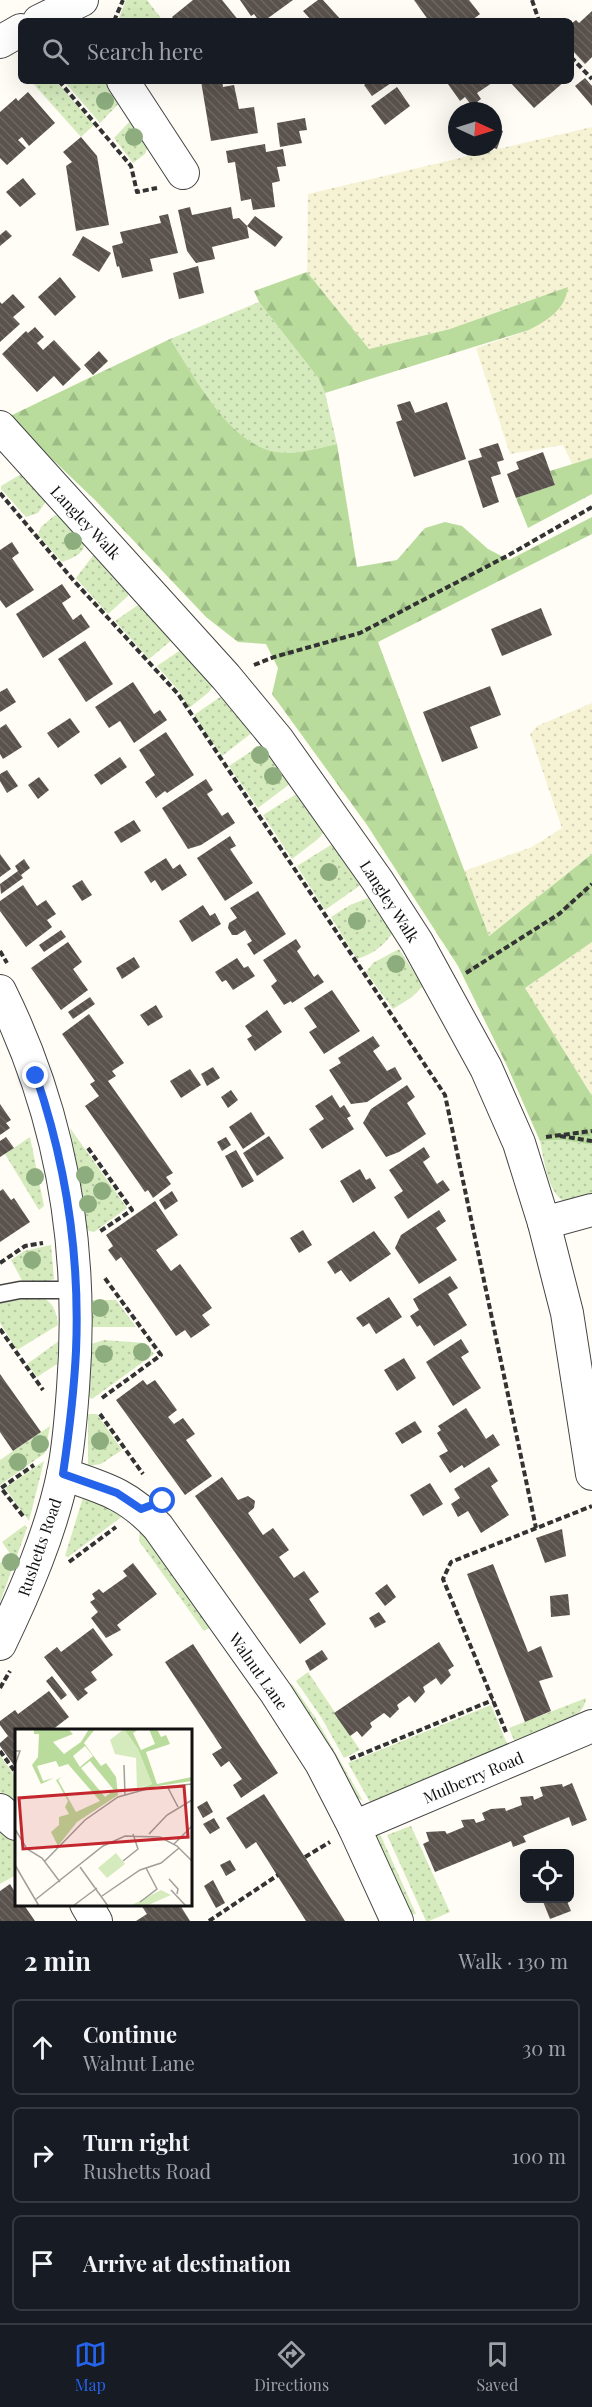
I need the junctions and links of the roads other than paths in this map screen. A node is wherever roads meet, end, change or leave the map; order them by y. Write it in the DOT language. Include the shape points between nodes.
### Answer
graph roads {
  1 [pos="80,8"];
  2 [pos="48,18"];
  3 [pos="18,32"];
  4 [pos="0,42"];
  5 [pos="125,84"];
  6 [pos="183,172"];
  7 [pos="0,428"];
  8 [pos="5,981"];
  9 [pos="592,1210"];
  10 [pos="544,1223"];
  11 [pos="76,1290"];
  12 [pos="0,1294"];
  13 [pos="63,1474"];
  14 [pos="592,1474"];
  15 [pos="0,1644"];
  16 [pos="592,1726"];
  17 [pos="0,1810"];
  18 [pos="15,1823"];
  19 [pos="354,1827"];
  20 [pos="87,1906"];
  21 [pos="96,1921"];
  22 [pos="397,1921"];
  1 -- 2 [label="street"];
  3 -- 4 [label="street"];
  5 -- 6 [label="street"];
  7 -- 10 [label="street, Langley Walk" via="226,677 278,740 377,880 486,1068 519,1143"];
  8 -- 11 [label="street, Rushetts Road" via="54,1135 67,1192"];
  9 -- 10 [label="street"];
  10 -- 14 [label="street, Langley Walk" via="567,1313"];
  11 -- 12 [label="lane"];
  11 -- 13 [label="street, Rushetts Road" via="76,1350"];
  13 -- 15 [label="street, Rushetts Road" via="24,1594"];
  13 -- 19 [label="street, Walnut Lane" via="117,1493 145,1495 158,1527 321,1763"];
  16 -- 19 [label="street, Mulberry Road"];
  17 -- 18 [label="street"];
  19 -- 22 [label="street, Walnut Lane"];
  20 -- 21 [label="street"];
}
